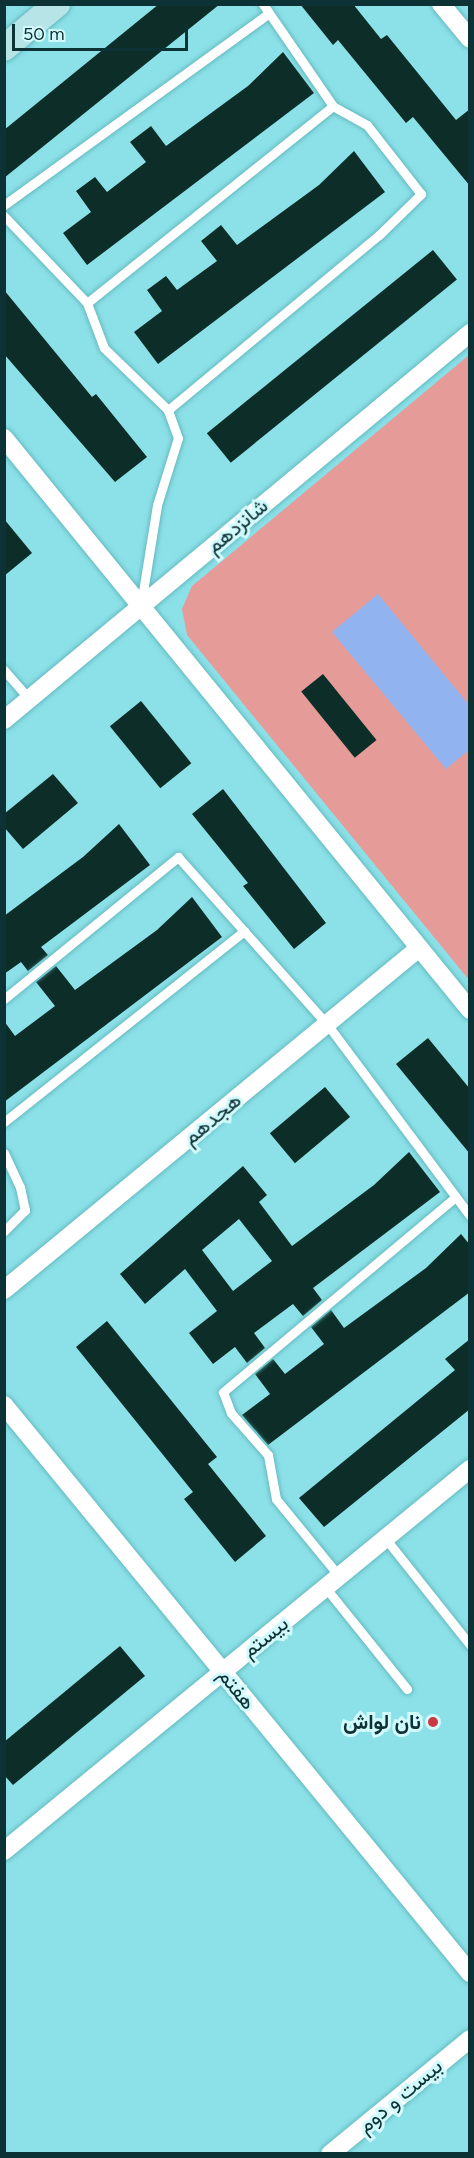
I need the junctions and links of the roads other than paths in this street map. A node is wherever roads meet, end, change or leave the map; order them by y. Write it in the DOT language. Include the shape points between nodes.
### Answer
graph roads {
  1 [pos="57,4"];
  2 [pos="441,4"];
  3 [pos="266,9"];
  4 [pos="470,39"];
  5 [pos="4,48"];
  6 [pos="333,106"];
  7 [pos="4,205"];
  8 [pos="4,216"];
  9 [pos="87,303"];
  10 [pos="470,333"];
  11 [pos="168,410"];
  12 [pos="4,438"];
  13 [pos="141,606"];
  14 [pos="4,670"];
  15 [pos="29,699"];
  16 [pos="4,720"];
  17 [pos="244,931"];
  18 [pos="419,948"];
  19 [pos="4,999"];
  20 [pos="470,1010"];
  21 [pos="327,1024"];
  22 [pos="4,1122"];
  23 [pos="4,1153"];
  24 [pos="455,1197"];
  25 [pos="470,1216"];
  26 [pos="4,1231"];
  27 [pos="7,1282"];
  28 [pos="4,1405"];
  29 [pos="470,1469"];
  30 [pos="384,1538"];
  31 [pos="332,1582"];
  32 [pos="470,1645"];
  33 [pos="222,1672"];
  34 [pos="407,1689"];
  35 [pos="4,1851"];
  36 [pos="470,1973"];
  37 [pos="470,2039"];
  38 [pos="330,2154"];
  1 -- 5 [label="main road"];
  2 -- 4 [label="street"];
  3 -- 6 [label="lane"];
  3 -- 7 [label="lane"];
  6 -- 9 [label="lane"];
  6 -- 11 [label="lane" via="367,125 421,194 379,234"];
  8 -- 9 [label="lane"];
  9 -- 11 [label="lane" via="104,348"];
  10 -- 13 [label="street, شانزدهم"];
  11 -- 13 [label="lane" via="178,438 157,505"];
  12 -- 13 [label="street"];
  13 -- 15 [label="street, شانزدهم"];
  13 -- 18 [label="street"];
  14 -- 15 [label="lane"];
  15 -- 16 [label="street, شانزدهم"];
  17 -- 19 [label="lane" via="178,857"];
  17 -- 21 [label="lane"];
  17 -- 22 [label="lane"];
  18 -- 20 [label="street"];
  18 -- 21 [label="street, هجدهم"];
  21 -- 24 [label="lane"];
  21 -- 27 [label="street, هجدهم"];
  23 -- 26 [label="lane" via="20,1187 25,1210"];
  24 -- 25 [label="lane"];
  24 -- 31 [label="lane" via="223,1392 231,1413 268,1455 276,1499"];
  28 -- 33 [label="street, هفتم"];
  29 -- 30 [label="street, بیستم"];
  30 -- 31 [label="street, بیستم"];
  30 -- 32 [label="lane"];
  31 -- 33 [label="street, بیستم"];
  31 -- 34 [label="lane"];
  33 -- 35 [label="street, بیستم"];
  33 -- 36 [label="street, هفتم"];
  37 -- 38 [label="street, بیست و دوم"];
}
